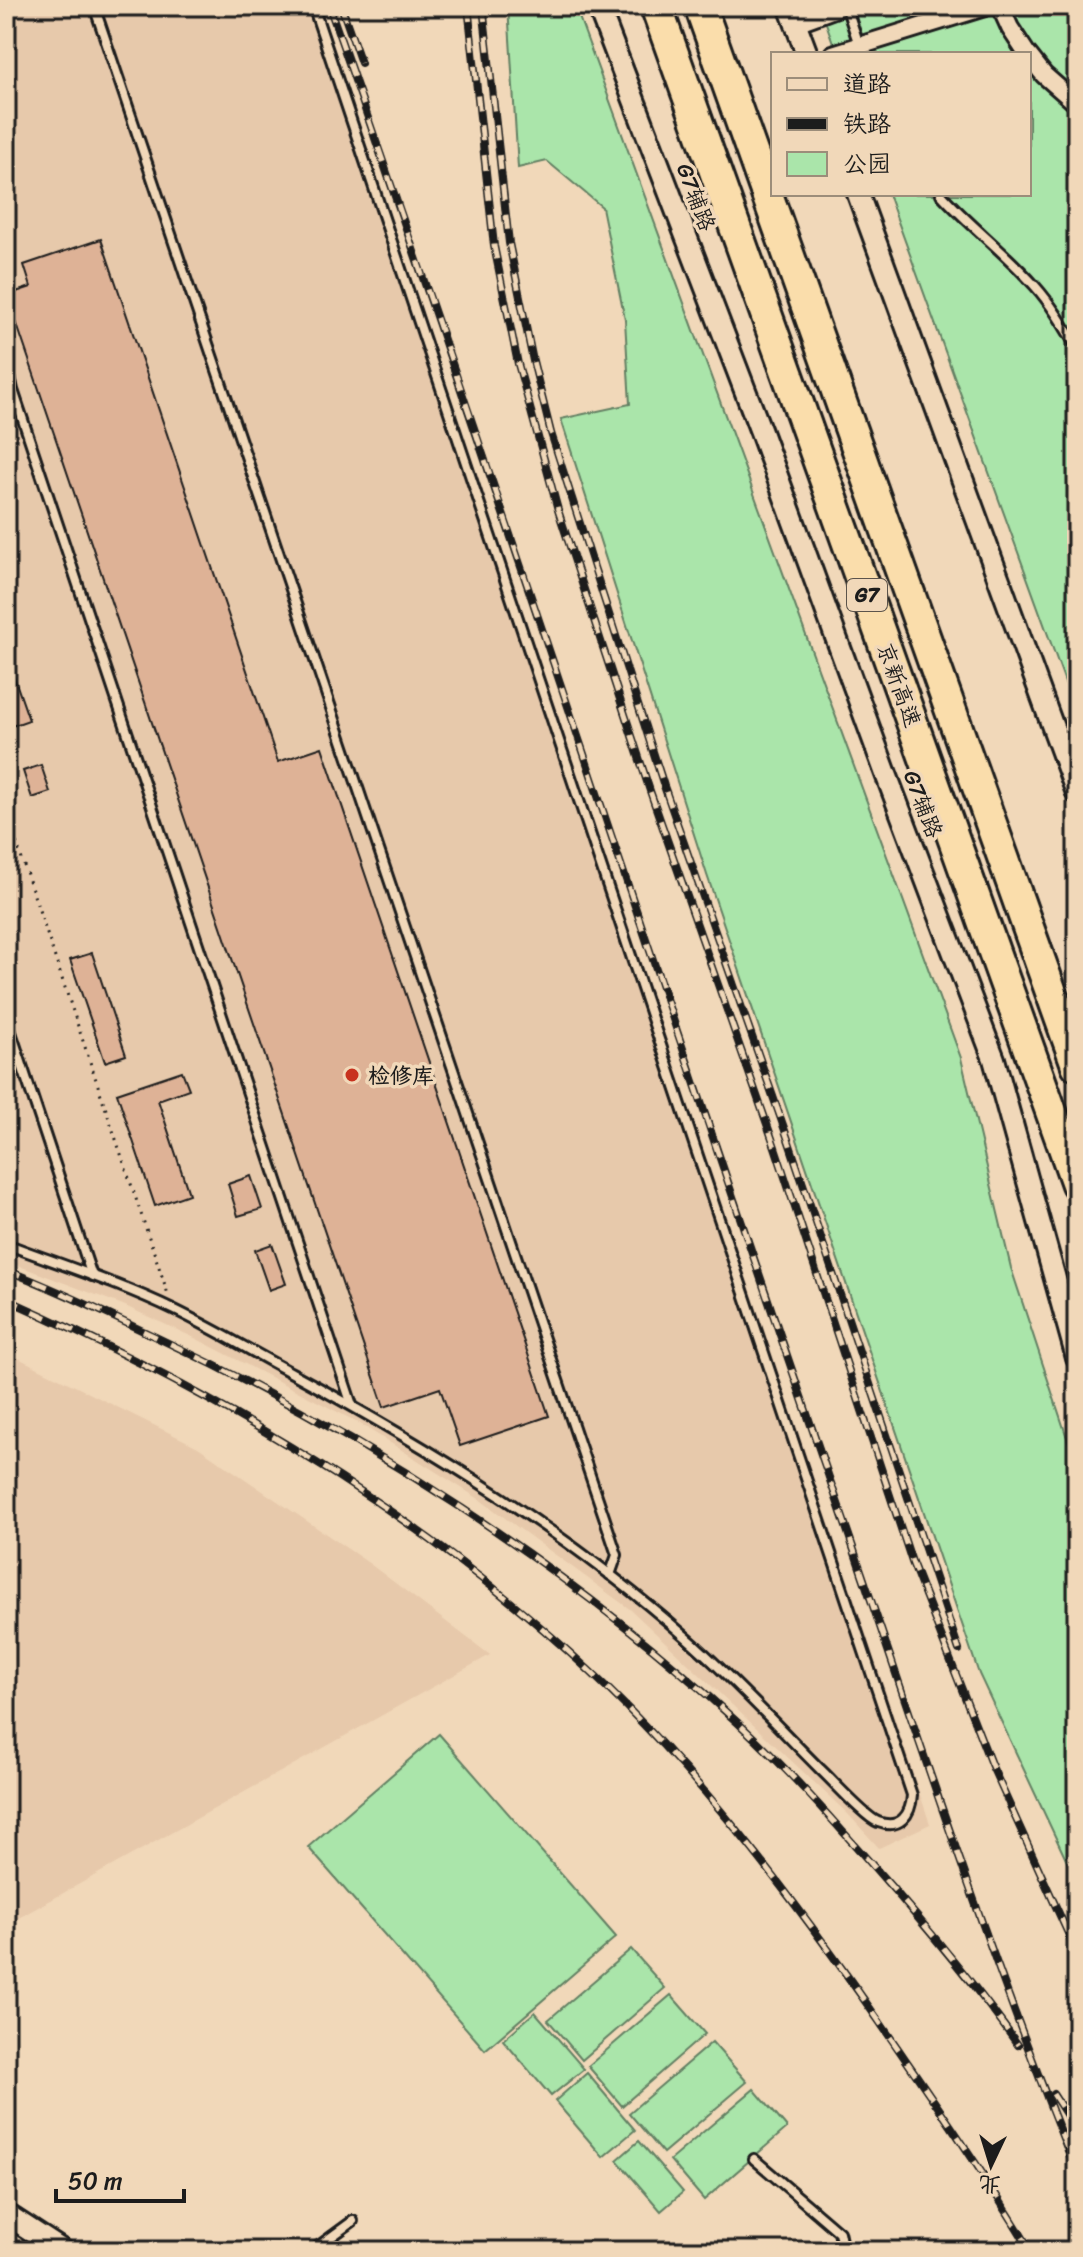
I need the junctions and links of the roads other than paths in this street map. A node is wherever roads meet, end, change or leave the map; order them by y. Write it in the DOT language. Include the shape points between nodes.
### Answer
graph roads {
  1 [pos="94,6"];
  2 [pos="313,6"];
  3 [pos="598,6"];
  4 [pos="656,6"];
  5 [pos="700,6"];
  6 [pos="844,6"];
  7 [pos="988,6"];
  8 [pos="1000,6"];
  9 [pos="792,14"];
  10 [pos="861,49"];
  11 [pos="806,52"];
  12 [pos="1026,52"];
  13 [pos="1031,59"];
  14 [pos="1077,104"];
  15 [pos="859,196"];
  16 [pos="943,196"];
  17 [pos="1077,348"];
  18 [pos="6,358"];
  19 [pos="1077,793"];
  20 [pos="6,1017"];
  21 [pos="1077,1065"];
  22 [pos="1077,1184"];
  23 [pos="6,1244"];
  24 [pos="92,1276"];
  25 [pos="1077,1358"];
  26 [pos="352,1405"];
  27 [pos="610,1575"];
  28 [pos="754,2159"];
  29 [pos="6,2214"];
  30 [pos="353,2221"];
  31 [pos="63,2251"];
  32 [pos="312,2251"];
  33 [pos="843,2251"];
  1 -- 27 [label="lane" via="617,1555"];
  2 -- 27 [label="lane" via="912,1795 911,1811 903,1821 876,1822 687,1637"];
  3 -- 25 [label="street, G7辅路" via="994,1059"];
  4 -- 22 [label="highway, 京新高速 / G7"];
  5 -- 21 [label="highway, 京新高速 / G7"];
  6 -- 9 [label="street"];
  6 -- 10 [label="lane"];
  7 -- 10 [label="street"];
  8 -- 12 [label="street"];
  9 -- 11 [label="street"];
  13 -- 14 [label="street"];
  15 -- 19 [label="street"];
  16 -- 17 [label="lane" via="1036,286"];
  18 -- 26 [label="lane"];
  20 -- 24 [label="lane"];
  23 -- 24 [label="lane"];
  24 -- 26 [label="lane" via="174,1309"];
  26 -- 27 [label="lane" via="516,1506"];
  28 -- 33 [label="lane" via="839,2232"];
  29 -- 31 [label="street"];
  30 -- 32 [label="lane"];
}
